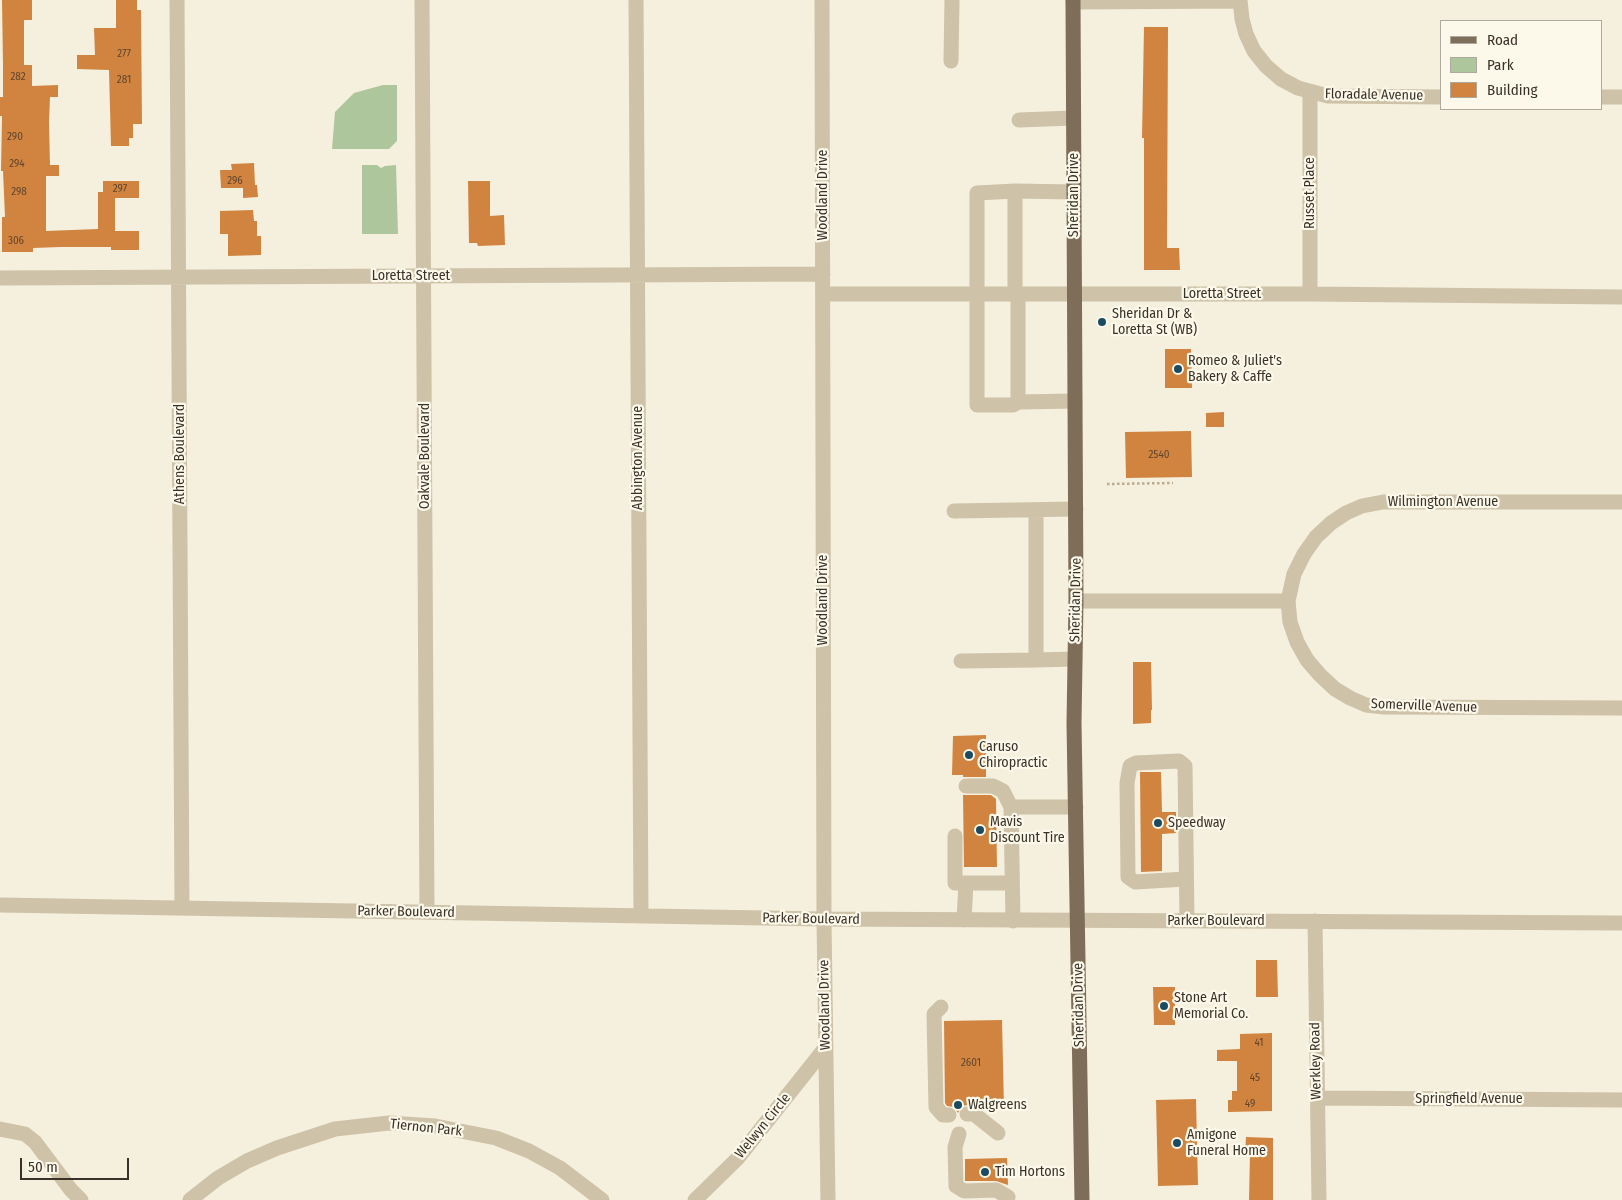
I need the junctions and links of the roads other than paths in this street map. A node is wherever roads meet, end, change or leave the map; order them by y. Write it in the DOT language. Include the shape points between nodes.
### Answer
graph roads {
  1 [pos="177,0"];
  2 [pos="422,0"];
  3 [pos="636,0"];
  4 [pos="822,0"];
  5 [pos="952,0"];
  6 [pos="1072,1"];
  7 [pos="1240,1"];
  8 [pos="951,61"];
  9 [pos="1310,93"];
  10 [pos="1440,96"];
  11 [pos="1602,97"];
  12 [pos="1622,97"];
  13 [pos="1073,118"];
  14 [pos="1019,120"];
  15 [pos="1016,191"];
  16 [pos="1074,192"];
  17 [pos="823,274"];
  18 [pos="637,275"];
  19 [pos="424,276"];
  20 [pos="0,278"];
  21 [pos="179,278"];
  22 [pos="823,294"];
  23 [pos="977,294"];
  24 [pos="1016,294"];
  25 [pos="1074,294"];
  26 [pos="1310,294"];
  27 [pos="1622,297"];
  28 [pos="1075,401"];
  29 [pos="1018,402"];
  30 [pos="1622,502"];
  31 [pos="1076,509"];
  32 [pos="1036,510"];
  33 [pos="954,511"];
  34 [pos="1076,602"];
  35 [pos="1288,602"];
  36 [pos="1036,660"];
  37 [pos="1075,660"];
  38 [pos="961,661"];
  39 [pos="1622,708"];
  40 [pos="966,786"];
  41 [pos="1010,807"];
  42 [pos="1076,807"];
  43 [pos="955,836"];
  44 [pos="1186,880"];
  45 [pos="1012,882"];
  46 [pos="966,883"];
  47 [pos="0,905"];
  48 [pos="182,908"];
  49 [pos="427,912"];
  50 [pos="641,916"];
  51 [pos="824,920"];
  52 [pos="964,920"];
  53 [pos="1012,921"];
  54 [pos="1078,921"];
  55 [pos="1187,921"];
  56 [pos="1315,921"];
  57 [pos="1622,923"];
  58 [pos="941,1007"];
  59 [pos="826,1047"];
  60 [pos="1317,1098"];
  61 [pos="1622,1100"];
  62 [pos="967,1114"];
  63 [pos="949,1115"];
  64 [pos="0,1129"];
  65 [pos="998,1133"];
  66 [pos="960,1134"];
  67 [pos="1008,1197"];
  68 [pos="81,1200"];
  69 [pos="190,1200"];
  70 [pos="602,1200"];
  71 [pos="695,1200"];
  72 [pos="828,1200"];
  73 [pos="1082,1200"];
  74 [pos="1319,1200"];
  1 -- 21 [label="street, Athens Boulevard"];
  2 -- 19 [label="street, Oakvale Boulevard"];
  3 -- 18 [label="street, Abbington Avenue"];
  4 -- 17 [label="street, Woodland Drive"];
  5 -- 8 [label="street"];
  6 -- 7 [label="street"];
  6 -- 13 [label="main road, Sheridan Drive"];
  7 -- 9 [label="street, Floradale Avenue" via="1246,34 1254,51 1280,79"];
  9 -- 10 [label="street, Floradale Avenue" via="1328,96"];
  9 -- 26 [label="street, Russet Place"];
  11 -- 12 [label="street"];
  13 -- 14 [label="street"];
  13 -- 16 [label="main road, Sheridan Drive"];
  15 -- 16 [label="street"];
  15 -- 23 [label="street" via="977,193"];
  15 -- 24 [label="street"];
  16 -- 25 [label="main road, Sheridan Drive"];
  17 -- 18 [label="street, Loretta Street"];
  17 -- 22 [label="street, Woodland Drive"];
  18 -- 19 [label="street, Loretta Street"];
  18 -- 50 [label="street, Abbington Avenue"];
  19 -- 21 [label="street, Loretta Street"];
  19 -- 49 [label="street, Oakvale Boulevard"];
  20 -- 21 [label="street, Loretta Street"];
  21 -- 48 [label="street, Athens Boulevard"];
  22 -- 23 [label="street, Loretta Street"];
  22 -- 51 [label="street, Woodland Drive"];
  23 -- 24 [label="street, Loretta Street"];
  23 -- 29 [label="street" via="977,405 1013,405"];
  24 -- 25 [label="street, Loretta Street"];
  24 -- 29 [label="street"];
  25 -- 26 [label="street, Loretta Street"];
  25 -- 28 [label="main road, Sheridan Drive"];
  26 -- 27 [label="street, Loretta Street"];
  28 -- 29 [label="street"];
  28 -- 31 [label="main road, Sheridan Drive"];
  30 -- 35 [label="street, Wilmington Avenue" via="1383,502 1362,506 1331,523 1316,537 1294,574"];
  31 -- 32 [label="street"];
  31 -- 34 [label="main road, Sheridan Drive"];
  32 -- 33 [label="street"];
  32 -- 36 [label="street"];
  34 -- 35 [label="street"];
  34 -- 37 [label="main road, Sheridan Drive"];
  35 -- 39 [label="street, Somerville Avenue" via="1290,622 1307,660 1335,689 1366,705"];
  36 -- 37 [label="street"];
  36 -- 38 [label="street"];
  37 -- 42 [label="main road, Sheridan Drive"];
  40 -- 41 [label="street" via="993,786 1002,790"];
  41 -- 42 [label="street"];
  41 -- 45 [label="street"];
  42 -- 54 [label="main road, Sheridan Drive"];
  43 -- 46 [label="street" via="955,883"];
  44 -- 44 [label="street" via="1135,882 1128,877 1127,783 1130,766 1136,763 1179,761 1185,766"];
  44 -- 55 [label="street"];
  45 -- 46 [label="street"];
  45 -- 53 [label="street"];
  46 -- 52 [label="street"];
  47 -- 48 [label="street, Parker Boulevard"];
  48 -- 49 [label="street, Parker Boulevard"];
  49 -- 50 [label="street, Parker Boulevard"];
  50 -- 51 [label="street, Parker Boulevard"];
  51 -- 52 [label="street, Parker Boulevard"];
  51 -- 59 [label="street, Woodland Drive"];
  52 -- 53 [label="street, Parker Boulevard"];
  53 -- 54 [label="street, Parker Boulevard"];
  54 -- 55 [label="street, Parker Boulevard"];
  54 -- 73 [label="main road, Sheridan Drive"];
  55 -- 56 [label="street, Parker Boulevard"];
  56 -- 57 [label="street, Parker Boulevard"];
  56 -- 60 [label="street, Werkley Road"];
  58 -- 63 [label="street" via="934,1014 936,1107 943,1115"];
  59 -- 71 [label="street, Welwyn Circle" via="737,1159"];
  59 -- 72 [label="street, Woodland Drive"];
  60 -- 61 [label="street, Springfield Avenue"];
  60 -- 74 [label="street, Werkley Road"];
  62 -- 65 [label="street" via="974,1114"];
  64 -- 68 [label="street" via="25,1134 35,1142"];
  66 -- 67 [label="street" via="955,1147 956,1186 964,1191 996,1190"];
  69 -- 70 [label="street, Tiernon Park" via="218,1178 277,1148 334,1129 389,1123 435,1126 496,1138 560,1168"];
}
